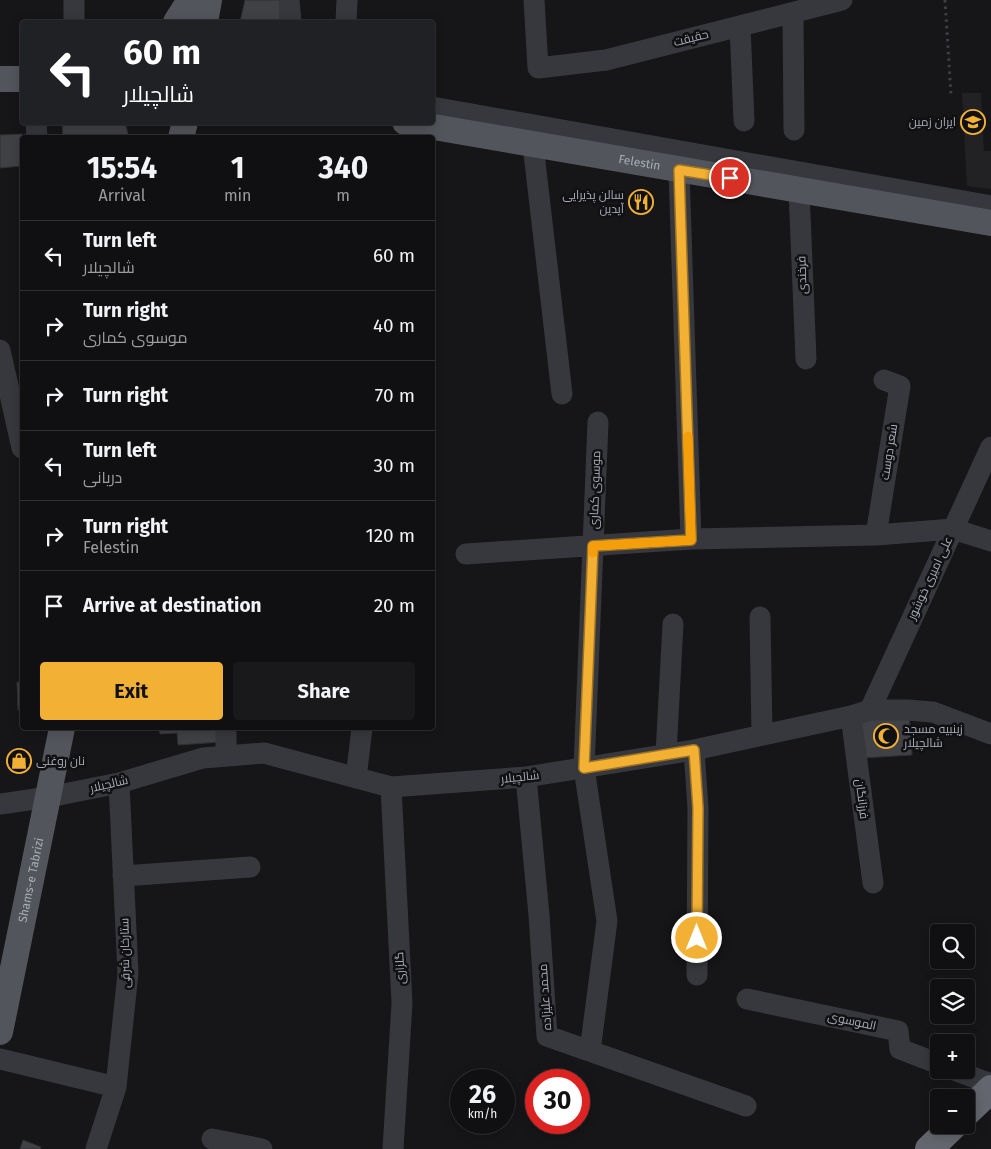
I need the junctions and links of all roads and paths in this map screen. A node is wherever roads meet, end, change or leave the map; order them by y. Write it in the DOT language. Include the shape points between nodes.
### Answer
graph roads {
  1 [pos="74,0"];
  2 [pos="190,0"];
  3 [pos="209,0"];
  4 [pos="289,0"];
  5 [pos="346,0"];
  6 [pos="534,0"];
  7 [pos="842,0"];
  8 [pos="945,0"];
  9 [pos="793,12"];
  10 [pos="74,20"];
  11 [pos="177,20"];
  12 [pos="205,20"];
  13 [pos="291,20"];
  14 [pos="346,20"];
  15 [pos="740,26"];
  16 [pos="0,79"];
  17 [pos="20,79"];
  18 [pos="951,95"];
  19 [pos="435,107"];
  20 [pos="744,121"];
  21 [pos="422,125"];
  22 [pos="794,130"];
  23 [pos="533,145"];
  24 [pos="679,170"];
  25 [pos="799,190"];
  26 [pos="991,206"];
  27 [pos="991,223"];
  28 [pos="0,350"];
  29 [pos="806,359"];
  30 [pos="884,380"];
  31 [pos="562,394"];
  32 [pos="598,422"];
  33 [pos="20,439"];
  34 [pos="991,447"];
  35 [pos="953,529"];
  36 [pos="876,535"];
  37 [pos="691,540"];
  38 [pos="991,541"];
  39 [pos="593,546"];
  40 [pos="466,554"];
  41 [pos="760,617"];
  42 [pos="673,624"];
  43 [pos="861,713"];
  44 [pos="62,730"];
  45 [pos="226,730"];
  46 [pos="362,730"];
  47 [pos="991,734"];
  48 [pos="762,735"];
  49 [pos="694,750"];
  50 [pos="666,754"];
  51 [pos="226,756"];
  52 [pos="584,768"];
  53 [pos="526,777"];
  54 [pos="356,778"];
  55 [pos="119,783"];
  56 [pos="391,787"];
  57 [pos="48,797"];
  58 [pos="0,804"];
  59 [pos="250,867"];
  60 [pos="123,876"];
  61 [pos="873,883"];
  62 [pos="8,952"];
  63 [pos="697,975"];
  64 [pos="747,999"];
  65 [pos="0,1032"];
  66 [pos="590,1051"];
  67 [pos="0,1059"];
  68 [pos="930,1061"];
  69 [pos="975,1078"];
  70 [pos="991,1084"];
  71 [pos="116,1087"];
  72 [pos="991,1089"];
  73 [pos="975,1104"];
  74 [pos="746,1106"];
  75 [pos="945,1134"];
  76 [pos="212,1139"];
  77 [pos="96,1149"];
  78 [pos="262,1149"];
  79 [pos="393,1149"];
  80 [pos="929,1149"];
  1 -- 10 [label="street"];
  2 -- 11 [label="main road"];
  3 -- 12 [label="main road"];
  4 -- 13 [label="street"];
  5 -- 14 [label="street"];
  6 -- 15 [label="street, حقیقت" via="538,68 606,60"];
  7 -- 9 [label="street, حقیقت"];
  8 -- 18 [label="path"];
  9 -- 15 [label="street, حقیقت"];
  9 -- 22 [label="street"];
  15 -- 20 [label="street"];
  16 -- 17 [label="main road"];
  19 -- 26 [label="street"];
  21 -- 23 [label="main road, Felestin"];
  23 -- 24 [label="main road, Felestin"];
  23 -- 31 [label="street"];
  24 -- 25 [label="main road, Felestin"];
  24 -- 37 [label="street"];
  25 -- 27 [label="main road, Felestin"];
  25 -- 29 [label="street, فرخندی"];
  28 -- 33 [label="street"];
  30 -- 36 [label="street, شعر دوست" via="900,386"];
  32 -- 39 [label="street, موسوی کماری"];
  34 -- 35 [label="street, علی امیری خوشور"];
  35 -- 36 [label="street"];
  35 -- 38 [label="street"];
  35 -- 43 [label="street, علی امیری خوشور"];
  36 -- 37 [label="street"];
  37 -- 39 [label="street"];
  39 -- 40 [label="street"];
  39 -- 52 [label="street, موسوی کماری"];
  41 -- 48 [label="street"];
  42 -- 50 [label="street"];
  43 -- 47 [label="street, شالچیلار" via="933,712"];
  43 -- 48 [label="street, شالچیلار"];
  43 -- 61 [label="street, فرزانگان"];
  44 -- 57 [label="main road, Shams-e Tabrizi"];
  45 -- 51 [label="street"];
  46 -- 54 [label="street"];
  48 -- 49 [label="street, شالچیلار"];
  49 -- 50 [label="street, شالچیلار"];
  49 -- 63 [label="street" via="698,808"];
  50 -- 52 [label="street, شالچیلار"];
  51 -- 54 [label="street, شالچیلار" via="264,753"];
  51 -- 55 [label="street, شالچیلار" via="203,758"];
  52 -- 53 [label="street, شالچیلار"];
  52 -- 66 [label="street, موسوی کماری" via="607,921"];
  53 -- 56 [label="street, شالچیلار"];
  53 -- 66 [label="street, محمد علیزاده" via="547,1036"];
  54 -- 56 [label="street, شالچیلار"];
  55 -- 57 [label="street, شالچیلار"];
  55 -- 60 [label="street, ستارخان شرقی"];
  56 -- 79 [label="street, گلزاری" via="402,1003"];
  57 -- 58 [label="street, شالچیلار"];
  57 -- 62 [label="main road, Shams-e Tabrizi"];
  59 -- 60 [label="street"];
  60 -- 71 [label="street, ستارخان شرقی" via="128,973"];
  62 -- 65 [label="main road, Shams-e Tabrizi"];
  64 -- 68 [label="street, الموسوی" via="898,1031 900,1049"];
  66 -- 74 [label="street, محمد علیزاده"];
  67 -- 71 [label="street"];
  69 -- 70 [label="street"];
  71 -- 77 [label="street, ستارخان شرقی"];
  72 -- 73 [label="highway"];
  75 -- 80 [label="highway"];
  76 -- 78 [label="street"];
}
